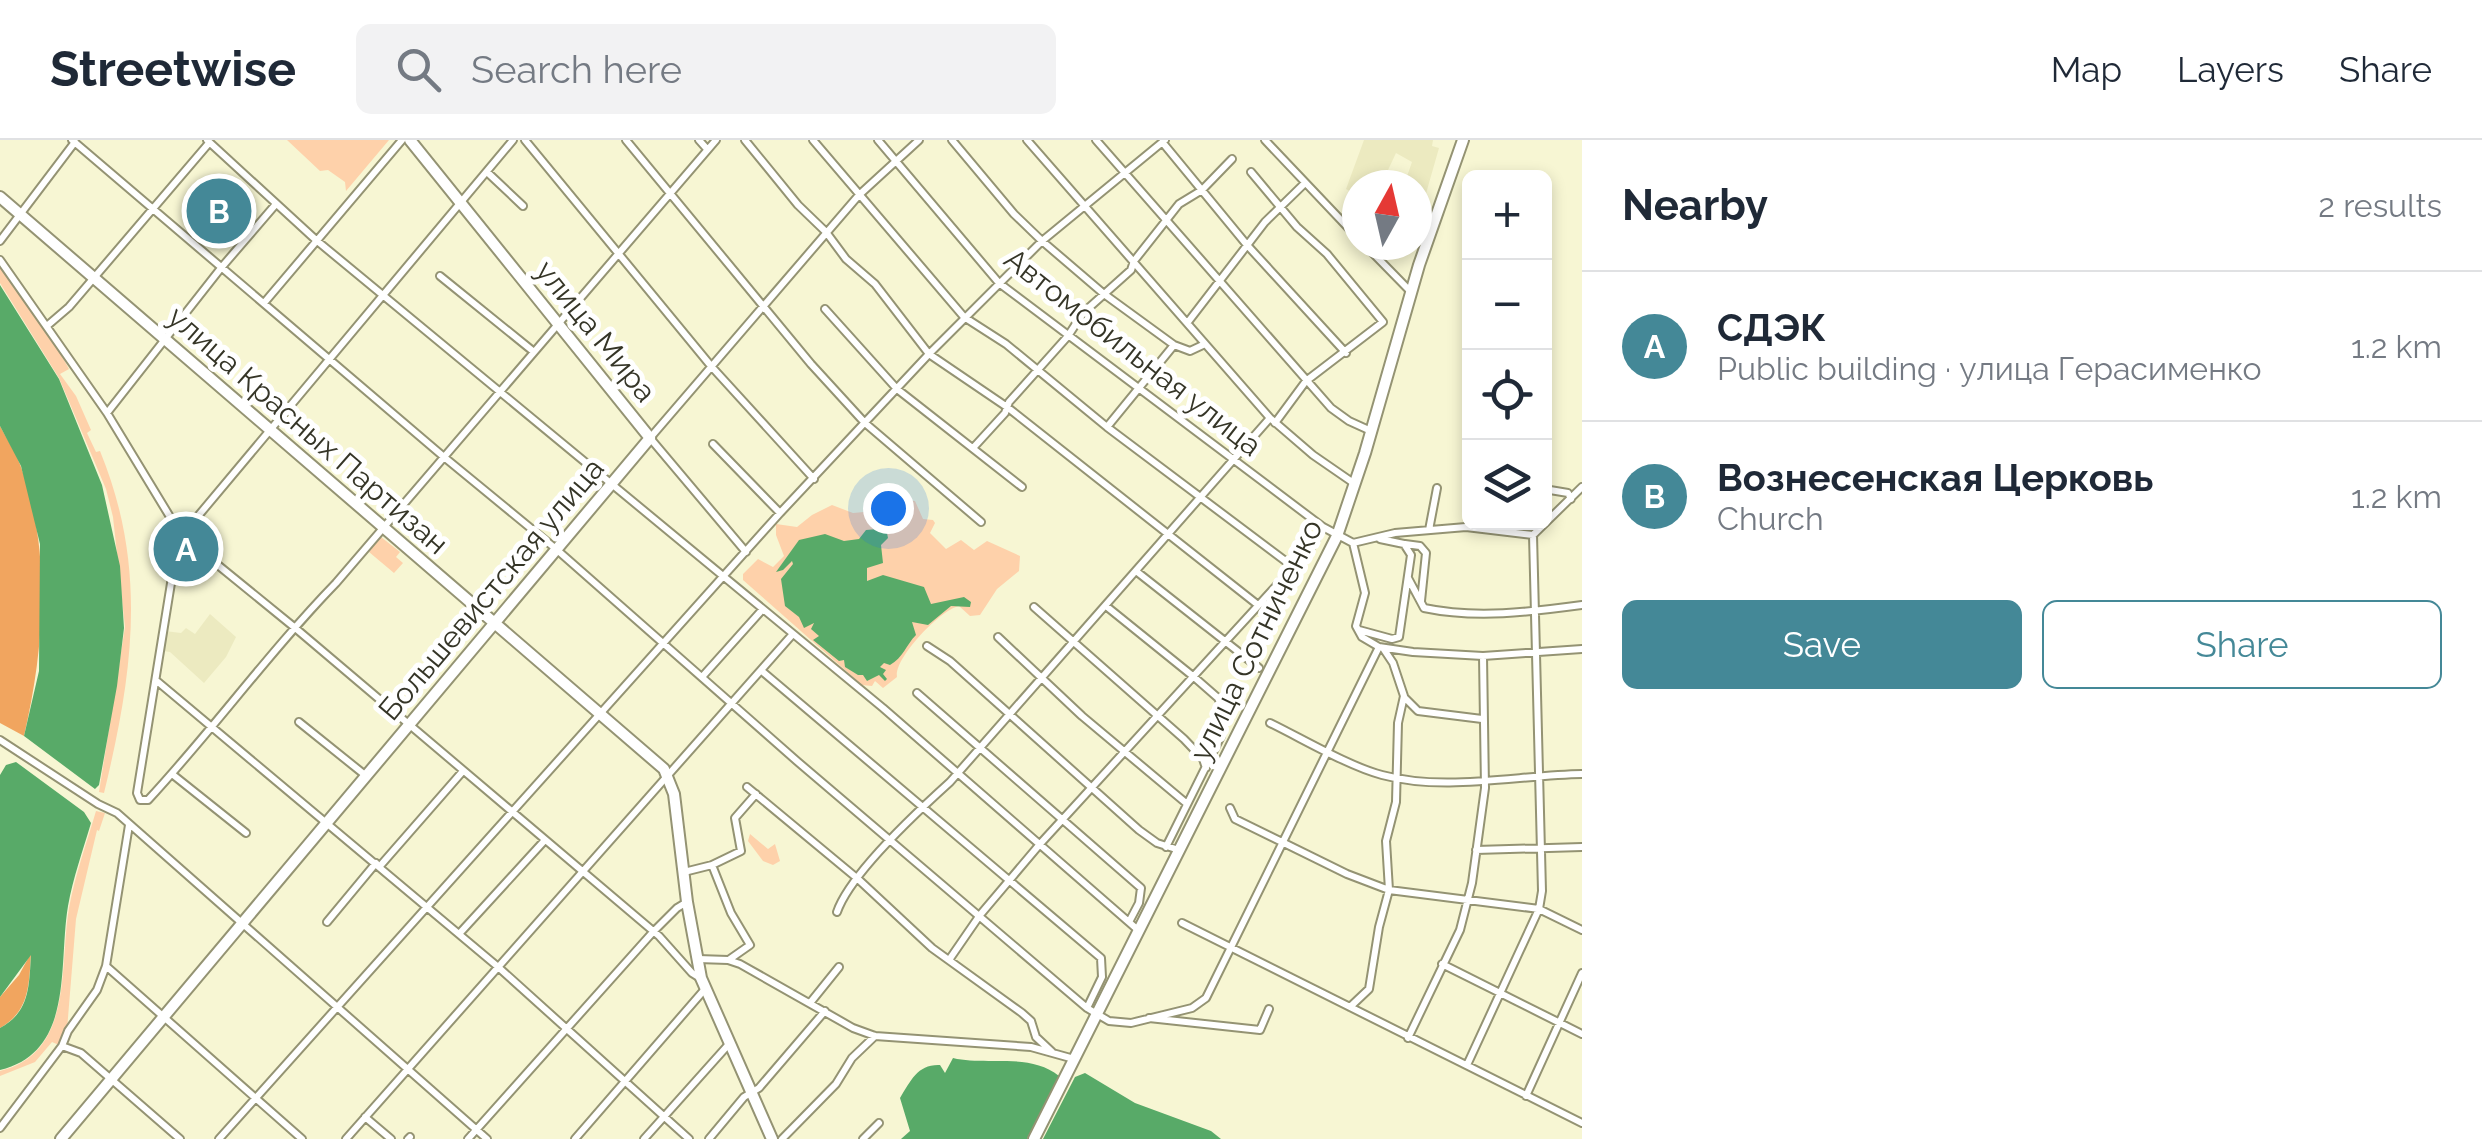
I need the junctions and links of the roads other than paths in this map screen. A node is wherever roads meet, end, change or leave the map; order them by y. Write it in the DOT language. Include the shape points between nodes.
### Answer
graph roads {
  1 [pos="402,140"];
  2 [pos="410,140"];
  3 [pos="514,140"];
  4 [pos="524,140"];
  5 [pos="626,140"];
  6 [pos="699,140"];
  7 [pos="716,140"];
  8 [pos="745,140"];
  9 [pos="813,140"];
  10 [pos="878,140"];
  11 [pos="918,140"];
  12 [pos="952,140"];
  13 [pos="1027,140"];
  14 [pos="1096,140"];
  15 [pos="1264,140"];
  16 [pos="1463,140"];
  17 [pos="74,141"];
  18 [pos="210,141"];
  19 [pos="1164,141"];
  20 [pos="707,149"];
  21 [pos="1232,159"];
  22 [pos="896,160"];
  23 [pos="487,172"];
  24 [pos="1252,172"];
  25 [pos="1124,173"];
  26 [pos="1305,184"];
  27 [pos="1202,190"];
  28 [pos="668,192"];
  29 [pos="859,195"];
  30 [pos="0,198"];
  31 [pos="277,204"];
  32 [pos="462,204"];
  33 [pos="523,206"];
  34 [pos="1086,207"];
  35 [pos="1281,208"];
  36 [pos="154,209"];
  37 [pos="20,214"];
  38 [pos="1166,222"];
  39 [pos="1342,222"];
  40 [pos="826,232"];
  41 [pos="316,240"];
  42 [pos="1042,240"];
  43 [pos="0,241"];
  44 [pos="1247,245"];
  45 [pos="619,252"];
  46 [pos="0,260"];
  47 [pos="1379,260"];
  48 [pos="1134,261"];
  49 [pos="221,268"];
  50 [pos="440,276"];
  51 [pos="94,278"];
  52 [pos="1219,282"];
  53 [pos="999,283"];
  54 [pos="1410,292"];
  55 [pos="385,294"];
  56 [pos="1104,294"];
  57 [pos="264,304"];
  58 [pos="764,305"];
  59 [pos="825,309"];
  60 [pos="964,318"];
  61 [pos="1188,322"];
  62 [pos="558,324"];
  63 [pos="48,325"];
  64 [pos="1068,336"];
  65 [pos="166,340"];
  66 [pos="1174,344"];
  67 [pos="1205,344"];
  68 [pos="534,352"];
  69 [pos="1346,353"];
  70 [pos="929,354"];
  71 [pos="332,360"];
  72 [pos="711,366"];
  73 [pos="1037,371"];
  74 [pos="1306,381"];
  75 [pos="896,389"];
  76 [pos="501,390"];
  77 [pos="1139,390"];
  78 [pos="1007,407"];
  79 [pos="107,413"];
  80 [pos="1272,420"];
  81 [pos="866,423"];
  82 [pos="1107,427"];
  83 [pos="1372,430"];
  84 [pos="271,432"];
  85 [pos="650,438"];
  86 [pos="713,444"];
  87 [pos="973,448"];
  88 [pos="444,457"];
  89 [pos="1233,460"];
  90 [pos="814,479"];
  91 [pos="613,483"];
  92 [pos="1356,484"];
  93 [pos="1022,487"];
  94 [pos="1582,487"];
  95 [pos="1438,488"];
  96 [pos="1552,490"];
  97 [pos="1201,498"];
  98 [pos="1571,499"];
  99 [pos="780,512"];
  100 [pos="981,522"];
  101 [pos="1322,527"];
  102 [pos="1462,527"];
  103 [pos="381,528"];
  104 [pos="1429,530"];
  105 [pos="1509,530"];
  106 [pos="181,535"];
  107 [pos="1170,535"];
  108 [pos="1533,535"];
  109 [pos="1337,536"];
  110 [pos="1379,539"];
  111 [pos="1353,543"];
  112 [pos="1404,544"];
  113 [pos="556,549"];
  114 [pos="746,552"];
  115 [pos="1292,566"];
  116 [pos="1136,571"];
  117 [pos="724,576"];
  118 [pos="1408,578"];
  119 [pos="1421,603"];
  120 [pos="1258,605"];
  121 [pos="1106,606"];
  122 [pos="1582,606"];
  123 [pos="1034,607"];
  124 [pos="762,610"];
  125 [pos="1534,612"];
  126 [pos="495,623"];
  127 [pos="294,627"];
  128 [pos="1358,630"];
  129 [pos="792,635"];
  130 [pos="998,637"];
  131 [pos="1226,639"];
  132 [pos="1072,642"];
  133 [pos="664,644"];
  134 [pos="927,646"];
  135 [pos="1381,648"];
  136 [pos="1582,649"];
  137 [pos="1536,651"];
  138 [pos="1484,656"];
  139 [pos="1259,668"];
  140 [pos="762,672"];
  141 [pos="702,676"];
  142 [pos="1040,677"];
  143 [pos="1194,677"];
  144 [pos="157,681"];
  145 [pos="917,694"];
  146 [pos="1404,696"];
  147 [pos="732,703"];
  148 [pos="601,713"];
  149 [pos="1008,714"];
  150 [pos="1158,717"];
  151 [pos="1482,719"];
  152 [pos="299,722"];
  153 [pos="1270,723"];
  154 [pos="410,726"];
  155 [pos="211,728"];
  156 [pos="0,740"];
  157 [pos="979,748"];
  158 [pos="1330,751"];
  159 [pos="1127,752"];
  160 [pos="1206,768"];
  161 [pos="462,771"];
  162 [pos="956,773"];
  163 [pos="172,774"];
  164 [pos="668,774"];
  165 [pos="1582,774"];
  166 [pos="1538,775"];
  167 [pos="366,776"];
  168 [pos="1396,778"];
  169 [pos="1485,780"];
  170 [pos="746,786"];
  171 [pos="1094,789"];
  172 [pos="756,794"];
  173 [pos="1186,803"];
  174 [pos="921,805"];
  175 [pos="1230,808"];
  176 [pos="511,812"];
  177 [pos="328,822"];
  178 [pos="1062,822"];
  179 [pos="129,824"];
  180 [pos="138,832"];
  181 [pos="246,832"];
  182 [pos="130,836"];
  183 [pos="545,840"];
  184 [pos="892,840"];
  185 [pos="1284,842"];
  186 [pos="1040,844"];
  187 [pos="1166,847"];
  188 [pos="1541,847"];
  189 [pos="1582,847"];
  190 [pos="1180,850"];
  191 [pos="1476,850"];
  192 [pos="378,865"];
  193 [pos="712,865"];
  194 [pos="582,872"];
  195 [pos="684,872"];
  196 [pos="858,879"];
  197 [pos="1009,880"];
  198 [pos="1390,890"];
  199 [pos="1469,900"];
  200 [pos="687,902"];
  201 [pos="427,907"];
  202 [pos="1539,909"];
  203 [pos="837,912"];
  204 [pos="980,915"];
  205 [pos="327,922"];
  206 [pos="1129,922"];
  207 [pos="1182,922"];
  208 [pos="242,924"];
  209 [pos="1140,930"];
  210 [pos="1582,930"];
  211 [pos="652,932"];
  212 [pos="459,934"];
  213 [pos="1230,949"];
  214 [pos="697,960"];
  215 [pos="728,960"];
  216 [pos="949,960"];
  217 [pos="1442,964"];
  218 [pos="106,966"];
  219 [pos="496,966"];
  220 [pos="839,967"];
  221 [pos="1582,973"];
  222 [pos="703,984"];
  223 [pos="1501,992"];
  224 [pos="810,1003"];
  225 [pos="338,1006"];
  226 [pos="1087,1008"];
  227 [pos="1350,1008"];
  228 [pos="1269,1009"];
  229 [pos="825,1011"];
  230 [pos="1098,1016"];
  231 [pos="164,1018"];
  232 [pos="1148,1018"];
  233 [pos="1558,1022"];
  234 [pos="566,1029"];
  235 [pos="1582,1034"];
  236 [pos="875,1036"];
  237 [pos="1408,1038"];
  238 [pos="728,1044"];
  239 [pos="62,1046"];
  240 [pos="1052,1052"];
  241 [pos="1075,1059"];
  242 [pos="1466,1065"];
  243 [pos="407,1068"];
  244 [pos="112,1079"];
  245 [pos="624,1082"];
  246 [pos="751,1092"];
  247 [pos="1526,1096"];
  248 [pos="255,1098"];
  249 [pos="366,1117"];
  250 [pos="664,1117"];
  251 [pos="879,1123"];
  252 [pos="1582,1123"];
  253 [pos="0,1128"];
  254 [pos="476,1130"];
  255 [pos="61,1139"];
  256 [pos="180,1139"];
  257 [pos="219,1139"];
  258 [pos="302,1139"];
  259 [pos="346,1139"];
  260 [pos="391,1139"];
  261 [pos="468,1139"];
  262 [pos="486,1139"];
  263 [pos="575,1139"];
  264 [pos="644,1139"];
  265 [pos="689,1139"];
  266 [pos="709,1139"];
  267 [pos="772,1139"];
  268 [pos="782,1139"];
  269 [pos="863,1139"];
  270 [pos="1034,1139"];
  1 -- 41 [label="street"];
  2 -- 32 [label="main road, улица Мира"];
  3 -- 23 [label="street"];
  4 -- 45 [label="street"];
  5 -- 28 [label="street"];
  6 -- 20 [label="street"];
  7 -- 20 [label="street"];
  8 -- 40 [label="street"];
  9 -- 29 [label="street"];
  10 -- 22 [label="street, Автомобильная улица"];
  11 -- 22 [label="street, Большевистская улица"];
  12 -- 42 [label="street"];
  13 -- 34 [label="street"];
  14 -- 25 [label="street"];
  15 -- 26 [label="street"];
  16 -- 54 [label="main road, улица Сотниченко"];
  17 -- 36 [label="street"];
  17 -- 37 [label="street"];
  18 -- 31 [label="street"];
  18 -- 36 [label="street"];
  19 -- 25 [label="street"];
  19 -- 27 [label="street"];
  20 -- 28 [label="street"];
  21 -- 27 [label="street"];
  22 -- 29 [label="street, Большевистская улица"];
  22 -- 53 [label="street, Автомобильная улица"];
  23 -- 32 [label="street"];
  23 -- 33 [label="street"];
  24 -- 35 [label="street"];
  25 -- 34 [label="street"];
  25 -- 38 [label="street"];
  26 -- 35 [label="street"];
  26 -- 39 [label="street"];
  27 -- 38 [label="street"];
  27 -- 44 [label="street"];
  28 -- 45 [label="street"];
  28 -- 58 [label="street"];
  29 -- 40 [label="street, Большевистская улица"];
  29 -- 60 [label="street"];
  30 -- 37 [label="main road, улица Красных Партизан"];
  31 -- 41 [label="street"];
  31 -- 49 [label="street"];
  32 -- 55 [label="street"];
  32 -- 62 [label="main road, улица Мира"];
  34 -- 42 [label="street"];
  34 -- 48 [label="street"];
  35 -- 44 [label="street"];
  35 -- 69 [label="street" via="1382,322"];
  36 -- 49 [label="street"];
  36 -- 51 [label="street"];
  37 -- 43 [label="street"];
  37 -- 51 [label="main road, улица Красных Партизан"];
  38 -- 48 [label="street"];
  38 -- 52 [label="street"];
  40 -- 58 [label="street, Большевистская улица"];
  40 -- 70 [label="street"];
  41 -- 55 [label="street"];
  41 -- 57 [label="street"];
  42 -- 53 [label="street"];
  42 -- 56 [label="street"];
  44 -- 52 [label="street"];
  44 -- 69 [label="street"];
  45 -- 62 [label="street"];
  45 -- 72 [label="street"];
  46 -- 63 [label="street"];
  47 -- 54 [label="street"];
  48 -- 56 [label="street"];
  48 -- 61 [label="street"];
  49 -- 57 [label="street"];
  49 -- 65 [label="street"];
  50 -- 68 [label="street"];
  51 -- 63 [label="street"];
  51 -- 65 [label="main road, улица Красных Партизан"];
  52 -- 61 [label="street"];
  52 -- 74 [label="street"];
  53 -- 60 [label="street"];
  53 -- 64 [label="street, Автомобильная улица"];
  54 -- 83 [label="main road, улица Сотниченко"];
  55 -- 71 [label="street"];
  55 -- 76 [label="street"];
  56 -- 64 [label="street"];
  56 -- 66 [label="street"];
  57 -- 71 [label="street"];
  58 -- 72 [label="street, Большевистская улица"];
  58 -- 81 [label="street"];
  59 -- 75 [label="street"];
  60 -- 70 [label="street"];
  60 -- 73 [label="street"];
  61 -- 67 [label="street"];
  62 -- 68 [label="street"];
  62 -- 85 [label="main road, улица Мира"];
  63 -- 79 [label="street"];
  64 -- 73 [label="street"];
  64 -- 77 [label="street, Автомобильная улица"];
  65 -- 79 [label="street"];
  65 -- 84 [label="main road, улица Красных Партизан"];
  66 -- 67 [label="street" via="1190,351"];
  66 -- 77 [label="street"];
  67 -- 80 [label="street"];
  68 -- 76 [label="street"];
  69 -- 74 [label="street"];
  70 -- 75 [label="street"];
  70 -- 78 [label="street"];
  71 -- 84 [label="street"];
  71 -- 88 [label="street"];
  72 -- 85 [label="street, Большевистская улица"];
  72 -- 90 [label="street"];
  73 -- 78 [label="street"];
  73 -- 82 [label="street"];
  74 -- 80 [label="street"];
  74 -- 83 [label="street" via="1340,414"];
  75 -- 81 [label="street"];
  75 -- 87 [label="street"];
  76 -- 88 [label="street"];
  76 -- 91 [label="street"];
  77 -- 82 [label="street"];
  77 -- 89 [label="street, Автомобильная улица"];
  78 -- 87 [label="street"];
  78 -- 107 [label="street"];
  79 -- 106 [label="street"];
  80 -- 89 [label="street"];
  80 -- 92 [label="street"];
  81 -- 90 [label="street"];
  81 -- 100 [label="street"];
  82 -- 97 [label="street"];
  83 -- 92 [label="main road, улица Сотниченко"];
  84 -- 103 [label="main road, улица Красных Партизан"];
  84 -- 106 [label="street"];
  85 -- 91 [label="main road, Большевистская улица"];
  85 -- 114 [label="street, улица Мира"];
  86 -- 99 [label="street"];
  87 -- 93 [label="street"];
  88 -- 103 [label="street"];
  88 -- 113 [label="street"];
  89 -- 97 [label="street"];
  89 -- 101 [label="street, Автомобильная улица"];
  90 -- 99 [label="street"];
  91 -- 113 [label="main road, Большевистская улица"];
  91 -- 117 [label="street"];
  92 -- 109 [label="main road, улица Сотниченко"];
  94 -- 98 [label="street"];
  95 -- 104 [label="street"];
  96 -- 98 [label="street"];
  97 -- 107 [label="street"];
  97 -- 115 [label="street"];
  98 -- 108 [label="street"];
  99 -- 114 [label="street"];
  101 -- 109 [label="street, Автомобильная улица"];
  101 -- 115 [label="street"];
  102 -- 104 [label="street"];
  103 -- 126 [label="main road, улица Красных Партизан"];
  103 -- 127 [label="street"];
  104 -- 110 [label="street"];
  105 -- 108 [label="street"];
  106 -- 127 [label="street"];
  106 -- 144 [label="street"];
  107 -- 116 [label="street"];
  107 -- 120 [label="street"];
  108 -- 125 [label="street"];
  109 -- 111 [label="street, Автомобильная улица"];
  109 -- 190 [label="main road, улица Сотниченко"];
  110 -- 111 [label="street"];
  110 -- 112 [label="street"];
  111 -- 128 [label="street" via="1364,592"];
  112 -- 118 [label="street" via="1412,554"];
  112 -- 119 [label="street" via="1426,553"];
  113 -- 126 [label="main road, Большевистская улица"];
  113 -- 133 [label="street"];
  114 -- 117 [label="street"];
  115 -- 120 [label="street"];
  116 -- 121 [label="street"];
  116 -- 131 [label="street"];
  117 -- 124 [label="street"];
  117 -- 133 [label="street"];
  118 -- 119 [label="street"];
  118 -- 128 [label="street" via="1399,637"];
  119 -- 125 [label="street" via="1456,615"];
  120 -- 131 [label="street"];
  121 -- 132 [label="street"];
  121 -- 143 [label="street"];
  122 -- 125 [label="street"];
  123 -- 132 [label="street"];
  124 -- 129 [label="street"];
  124 -- 141 [label="street"];
  125 -- 137 [label="street"];
  126 -- 148 [label="main road, улица Красных Партизан"];
  126 -- 154 [label="main road, Большевистская улица"];
  127 -- 154 [label="street"];
  127 -- 155 [label="street"];
  128 -- 135 [label="street"];
  129 -- 140 [label="street"];
  129 -- 162 [label="street"];
  130 -- 142 [label="street"];
  131 -- 139 [label="street"];
  131 -- 143 [label="street"];
  132 -- 142 [label="street"];
  132 -- 150 [label="street"];
  133 -- 141 [label="street"];
  133 -- 148 [label="street"];
  134 -- 149 [label="street"];
  135 -- 138 [label="street"];
  135 -- 146 [label="street"];
  135 -- 158 [label="street"];
  136 -- 137 [label="street"];
  137 -- 138 [label="street"];
  137 -- 166 [label="street"];
  138 -- 151 [label="street"];
  140 -- 147 [label="street"];
  140 -- 174 [label="street"];
  141 -- 147 [label="street"];
  142 -- 149 [label="street"];
  142 -- 159 [label="street"];
  143 -- 150 [label="street"];
  143 -- 160 [label="street" via="1218,698 1225,719"];
  144 -- 155 [label="street"];
  144 -- 163 [label="street" via="137,793 143,802"];
  145 -- 157 [label="street"];
  146 -- 151 [label="street" via="1418,711"];
  146 -- 168 [label="street"];
  147 -- 164 [label="street"];
  147 -- 184 [label="street"];
  148 -- 164 [label="main road, улица Красных Партизан"];
  148 -- 176 [label="street"];
  149 -- 157 [label="street"];
  149 -- 171 [label="street"];
  150 -- 159 [label="street"];
  150 -- 160 [label="street"];
  151 -- 169 [label="street"];
  152 -- 167 [label="street"];
  153 -- 158 [label="street"];
  154 -- 161 [label="street"];
  154 -- 167 [label="main road, Большевистская улица"];
  155 -- 163 [label="street"];
  155 -- 177 [label="street"];
  156 -- 179 [label="street"];
  157 -- 162 [label="street"];
  157 -- 178 [label="street"];
  158 -- 168 [label="street"];
  158 -- 185 [label="street"];
  159 -- 171 [label="street"];
  159 -- 173 [label="street"];
  160 -- 173 [label="street"];
  161 -- 176 [label="street"];
  161 -- 192 [label="street"];
  162 -- 174 [label="street"];
  162 -- 186 [label="street"];
  163 -- 181 [label="street"];
  164 -- 194 [label="street"];
  164 -- 195 [label="main road"];
  165 -- 166 [label="street"];
  166 -- 169 [label="street"];
  166 -- 188 [label="street"];
  167 -- 177 [label="main road, Большевистская улица"];
  168 -- 169 [label="street"];
  168 -- 198 [label="street" via="1386,841"];
  169 -- 191 [label="street"];
  170 -- 172 [label="street"];
  171 -- 178 [label="street"];
  171 -- 187 [label="street"];
  172 -- 193 [label="street" via="735,818 741,851"];
  172 -- 196 [label="street"];
  173 -- 187 [label="street"];
  174 -- 184 [label="street"];
  174 -- 197 [label="street"];
  175 -- 185 [label="street" via="1235,818"];
  176 -- 183 [label="street"];
  176 -- 201 [label="street"];
  177 -- 192 [label="street"];
  177 -- 208 [label="main road, Большевистская улица"];
  178 -- 186 [label="street"];
  178 -- 206 [label="street" via="1141,888"];
  179 -- 180 [label="street"];
  179 -- 182 [label="street"];
  180 -- 182 [label="street"];
  180 -- 208 [label="street"];
  182 -- 218 [label="street"];
  183 -- 194 [label="street"];
  183 -- 212 [label="street"];
  184 -- 196 [label="street"];
  184 -- 204 [label="street"];
  185 -- 198 [label="street"];
  185 -- 213 [label="street"];
  186 -- 197 [label="street"];
  186 -- 206 [label="street"];
  187 -- 190 [label="street"];
  188 -- 189 [label="street"];
  188 -- 191 [label="street"];
  188 -- 202 [label="street"];
  190 -- 209 [label="main road, улица Сотниченко"];
  191 -- 199 [label="street"];
  192 -- 201 [label="street"];
  192 -- 205 [label="street"];
  193 -- 195 [label="street"];
  193 -- 215 [label="street" via="750,945"];
  194 -- 211 [label="street"];
  194 -- 219 [label="street"];
  195 -- 200 [label="main road"];
  196 -- 203 [label="street"];
  196 -- 216 [label="street"];
  197 -- 204 [label="street"];
  197 -- 226 [label="street" via="1101,958 1102,976"];
  198 -- 199 [label="street"];
  198 -- 227 [label="street" via="1369,989"];
  199 -- 202 [label="street"];
  199 -- 217 [label="street"];
  200 -- 211 [label="street"];
  200 -- 214 [label="main road"];
  201 -- 212 [label="street"];
  201 -- 225 [label="street"];
  202 -- 210 [label="street"];
  202 -- 223 [label="street"];
  204 -- 216 [label="street"];
  204 -- 226 [label="street"];
  206 -- 209 [label="street"];
  207 -- 213 [label="street"];
  208 -- 225 [label="street"];
  208 -- 231 [label="main road, Большевистская улица"];
  209 -- 230 [label="main road, улица Сотниченко"];
  211 -- 222 [label="street"];
  211 -- 234 [label="street"];
  212 -- 219 [label="street"];
  213 -- 227 [label="street"];
  213 -- 232 [label="street" via="1200,1005"];
  214 -- 215 [label="street"];
  214 -- 222 [label="main road"];
  215 -- 224 [label="street"];
  216 -- 240 [label="street" via="1022,1013"];
  217 -- 223 [label="street"];
  217 -- 237 [label="street"];
  218 -- 231 [label="street"];
  218 -- 239 [label="street"];
  219 -- 234 [label="street"];
  219 -- 243 [label="street"];
  220 -- 224 [label="street"];
  221 -- 233 [label="street"];
  222 -- 238 [label="main road"];
  222 -- 245 [label="street"];
  223 -- 233 [label="street"];
  223 -- 242 [label="street"];
  224 -- 229 [label="street"];
  225 -- 243 [label="street"];
  225 -- 248 [label="street"];
  226 -- 230 [label="street"];
  227 -- 237 [label="street"];
  228 -- 232 [label="street" via="1260,1030"];
  229 -- 236 [label="street"];
  229 -- 246 [label="street"];
  230 -- 232 [label="street" via="1122,1023"];
  230 -- 241 [label="main road, улица Сотниченко"];
  231 -- 244 [label="main road, Большевистская улица"];
  231 -- 248 [label="street"];
  233 -- 235 [label="street"];
  233 -- 247 [label="street"];
  234 -- 245 [label="street"];
  234 -- 254 [label="street"];
  236 -- 240 [label="street"];
  236 -- 268 [label="street"];
  237 -- 242 [label="street"];
  238 -- 246 [label="main road"];
  238 -- 250 [label="street"];
  239 -- 244 [label="street"];
  239 -- 253 [label="street"];
  240 -- 241 [label="street"];
  241 -- 270 [label="main road, улица Сотниченко"];
  242 -- 247 [label="street"];
  243 -- 249 [label="street"];
  243 -- 254 [label="street"];
  244 -- 255 [label="main road, Большевистская улица"];
  244 -- 256 [label="street"];
  245 -- 250 [label="street"];
  245 -- 263 [label="street"];
  246 -- 266 [label="street"];
  246 -- 267 [label="main road"];
  247 -- 252 [label="street"];
  248 -- 257 [label="street"];
  248 -- 258 [label="street"];
  249 -- 259 [label="street"];
  249 -- 260 [label="street"];
  250 -- 264 [label="street"];
  250 -- 265 [label="street"];
  251 -- 269 [label="street"];
  254 -- 261 [label="street"];
  254 -- 262 [label="street"];
}
